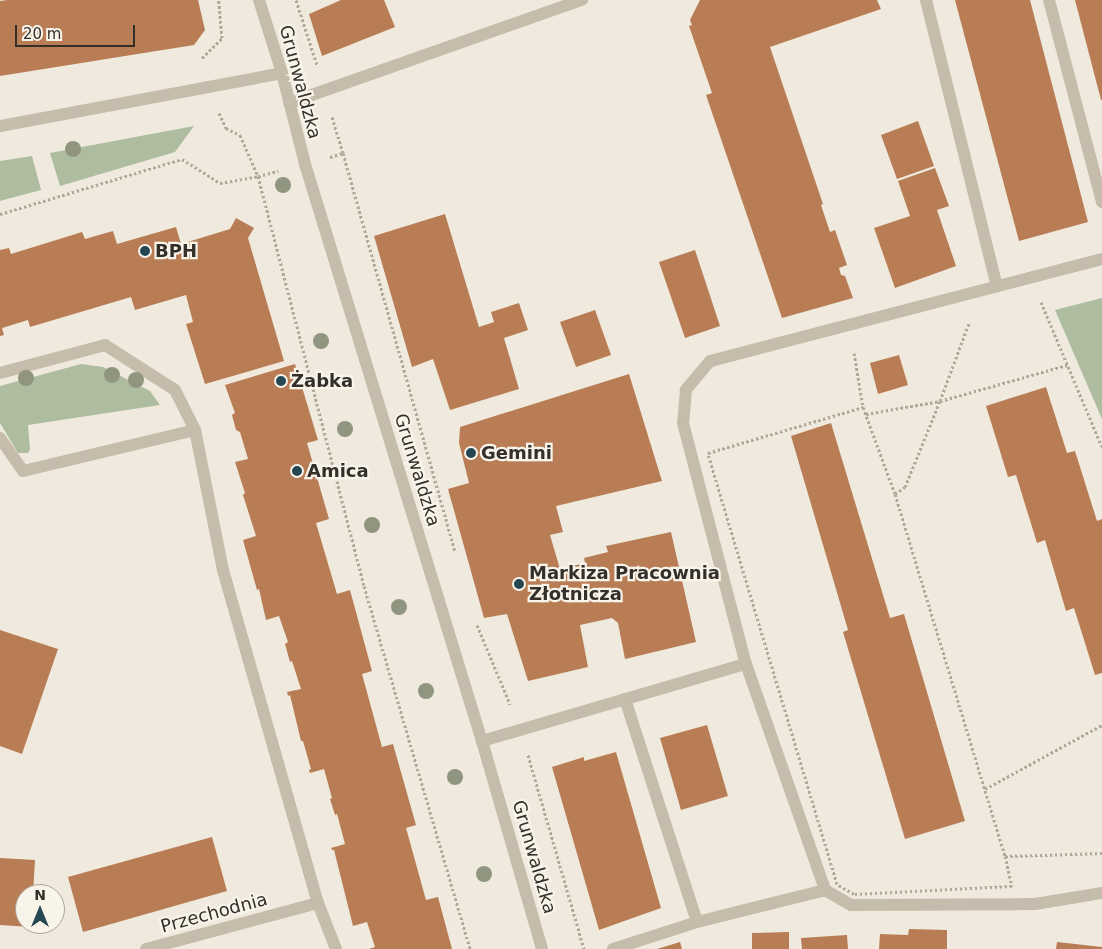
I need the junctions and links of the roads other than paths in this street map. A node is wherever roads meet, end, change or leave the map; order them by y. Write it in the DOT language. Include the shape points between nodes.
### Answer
graph roads {
  1 [pos="259,0"];
  2 [pos="582,0"];
  3 [pos="926,0"];
  4 [pos="1049,0"];
  5 [pos="282,73"];
  6 [pos="289,103"];
  7 [pos="0,126"];
  8 [pos="1102,202"];
  9 [pos="1102,259"];
  10 [pos="997,286"];
  11 [pos="0,373"];
  12 [pos="195,430"];
  13 [pos="0,438"];
  14 [pos="746,664"];
  15 [pos="625,699"];
  16 [pos="482,741"];
  17 [pos="825,890"];
  18 [pos="1102,894"];
  19 [pos="318,903"];
  20 [pos="697,922"];
  21 [pos="146,949"];
  22 [pos="336,949"];
  23 [pos="542,949"];
  24 [pos="613,949"];
  1 -- 5 [label="street, Grunwaldzka"];
  2 -- 6 [label="street"];
  3 -- 10 [label="street"];
  4 -- 8 [label="street"];
  5 -- 6 [label="street, Grunwaldzka"];
  5 -- 7 [label="street"];
  6 -- 16 [label="street, Grunwaldzka"];
  9 -- 10 [label="street"];
  10 -- 14 [label="street" via="710,361 686,390 683,423"];
  11 -- 12 [label="street" via="105,345 175,390"];
  12 -- 13 [label="street" via="23,470"];
  12 -- 19 [label="street" via="223,570"];
  14 -- 15 [label="street"];
  14 -- 17 [label="street"];
  15 -- 16 [label="street"];
  15 -- 20 [label="street"];
  16 -- 23 [label="street, Grunwaldzka"];
  17 -- 18 [label="street" via="851,905 1035,904"];
  17 -- 20 [label="street"];
  19 -- 21 [label="street, Przechodnia"];
  19 -- 22 [label="street"];
  20 -- 24 [label="street"];
}
